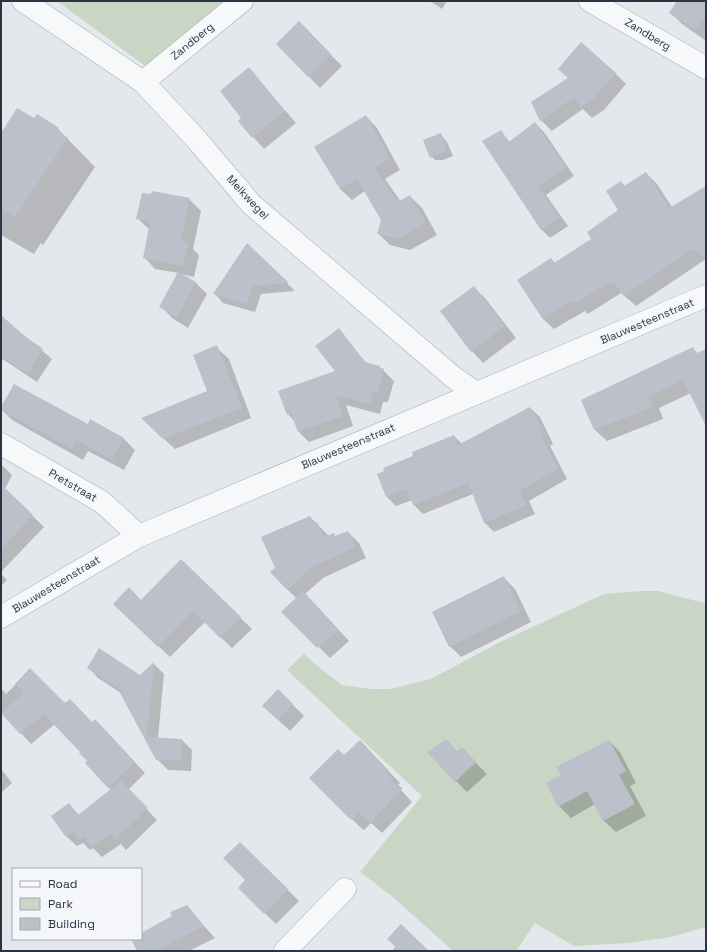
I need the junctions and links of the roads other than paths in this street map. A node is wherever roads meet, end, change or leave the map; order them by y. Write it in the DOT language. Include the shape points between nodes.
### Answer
graph roads {
  1 [pos="23,1"];
  2 [pos="242,1"];
  3 [pos="590,1"];
  4 [pos="706,68"];
  5 [pos="143,82"];
  6 [pos="706,296"];
  7 [pos="476,393"];
  8 [pos="1,444"];
  9 [pos="139,536"];
  10 [pos="1,617"];
  11 [pos="345,889"];
  12 [pos="285,951"];
  1 -- 5 [label="street, Melkwegel"];
  2 -- 5 [label="street, Zandberg"];
  3 -- 4 [label="street, Zandberg"];
  5 -- 7 [label="street, Melkwegel" via="251,204 453,377"];
  6 -- 7 [label="street, Blauwesteenstraat"];
  7 -- 9 [label="street, Blauwesteenstraat"];
  8 -- 9 [label="street, Pretstraat" via="102,502"];
  9 -- 10 [label="street, Blauwesteenstraat"];
  11 -- 12 [label="street"];
}
